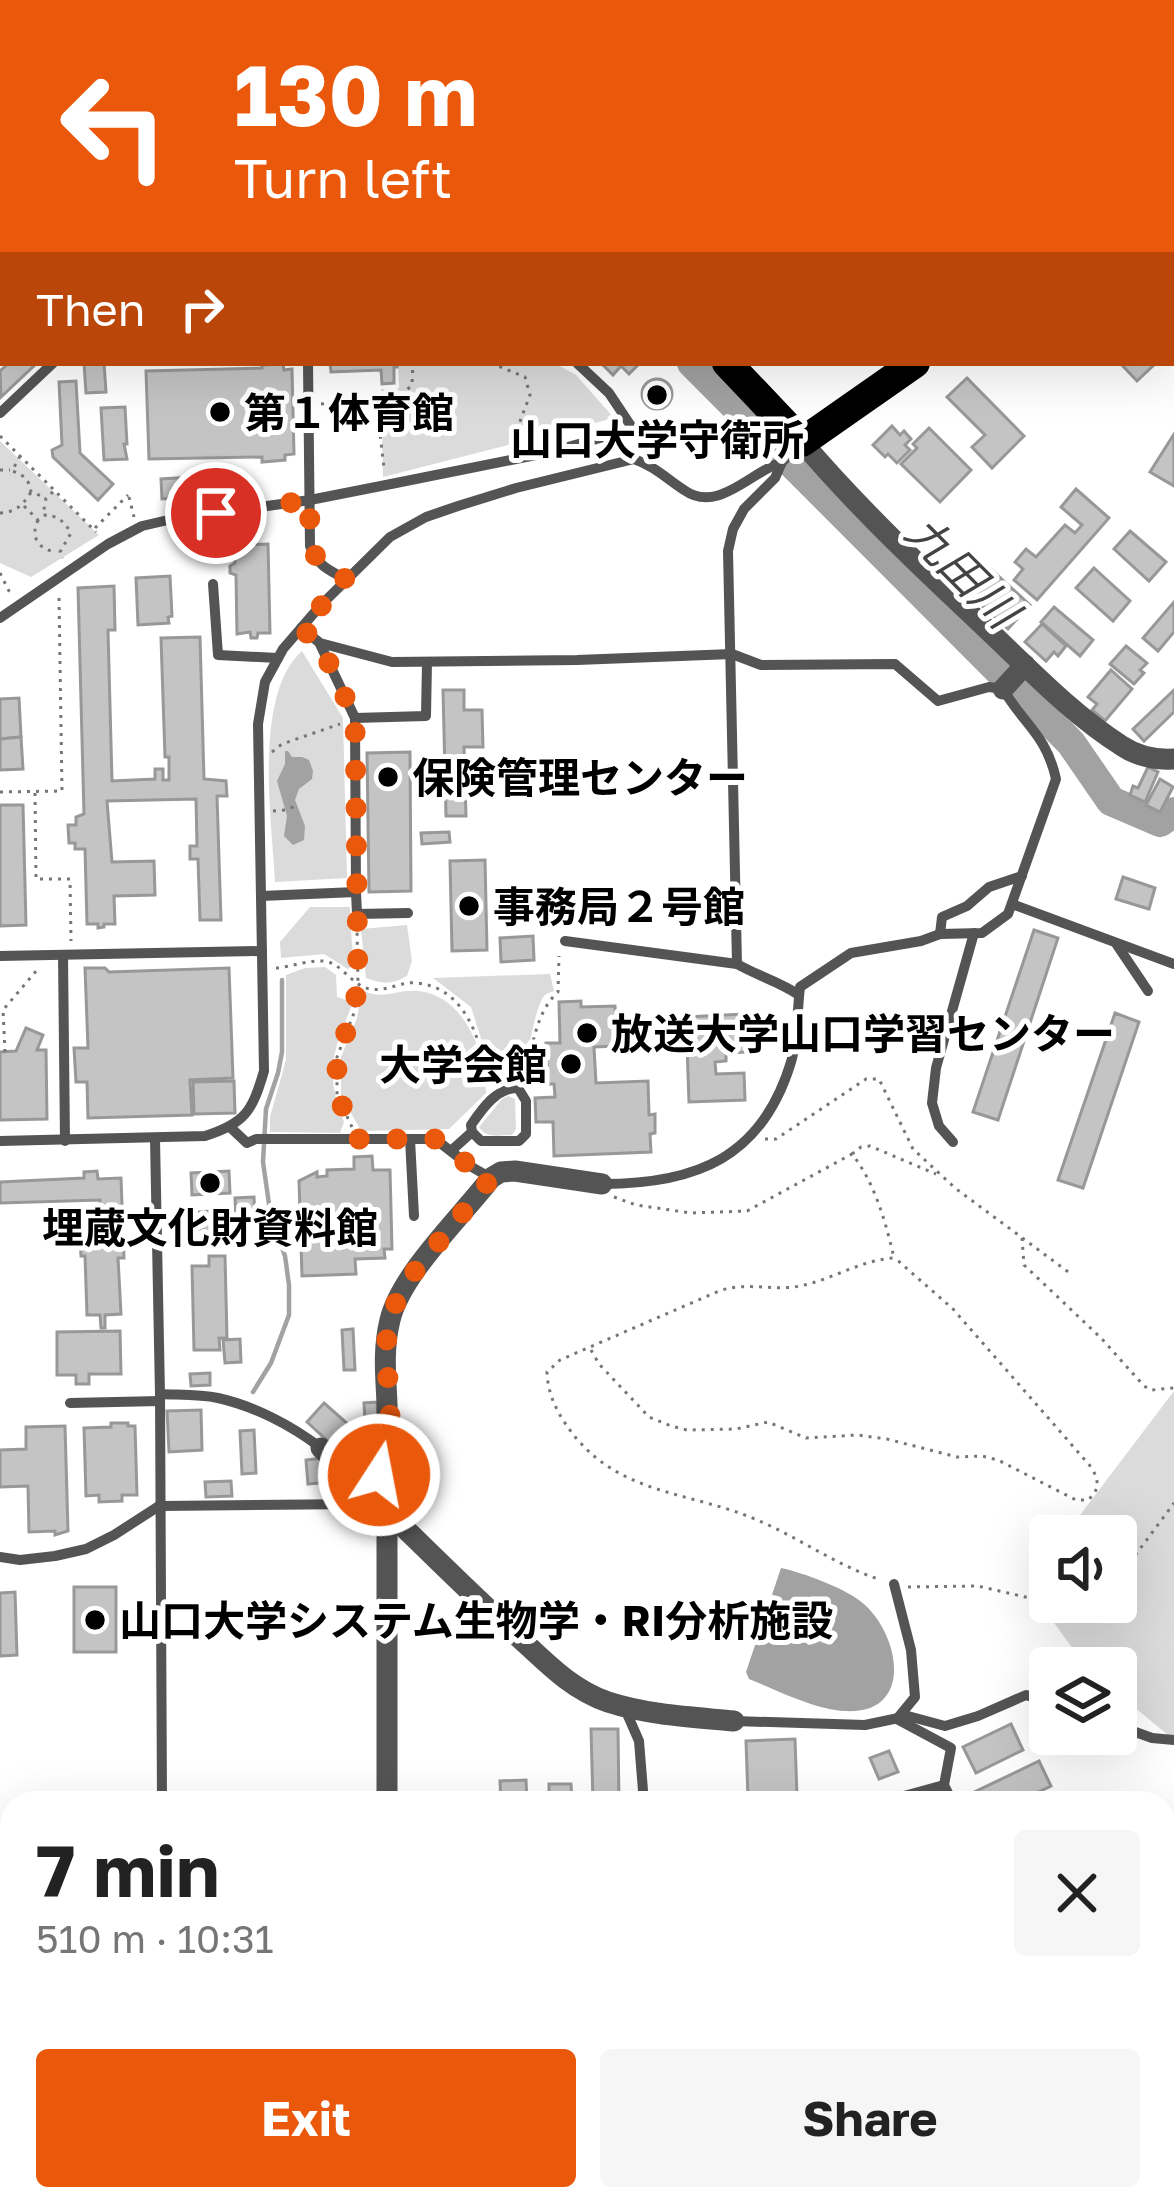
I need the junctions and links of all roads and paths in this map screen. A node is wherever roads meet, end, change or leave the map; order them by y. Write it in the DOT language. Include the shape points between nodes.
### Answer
graph roads {
  1 [pos="49,366"];
  2 [pos="308,366"];
  3 [pos="413,366"];
  4 [pos="498,366"];
  5 [pos="580,366"];
  6 [pos="729,366"];
  7 [pos="911,366"];
  8 [pos="376,398"];
  9 [pos="308,405"];
  10 [pos="0,412"];
  11 [pos="0,436"];
  12 [pos="792,452"];
  13 [pos="20,456"];
  14 [pos="524,458"];
  15 [pos="0,470"];
  16 [pos="12,470"];
  17 [pos="386,485"];
  18 [pos="54,490"];
  19 [pos="31,492"];
  20 [pos="46,498"];
  21 [pos="310,500"];
  22 [pos="23,505"];
  23 [pos="0,513"];
  24 [pos="43,515"];
  25 [pos="38,520"];
  26 [pos="136,529"];
  27 [pos="94,530"];
  28 [pos="108,544"];
  29 [pos="60,552"];
  30 [pos="70,570"];
  31 [pos="0,573"];
  32 [pos="346,579"];
  33 [pos="53,582"];
  34 [pos="213,584"];
  35 [pos="16,607"];
  36 [pos="0,618"];
  37 [pos="301,628"];
  38 [pos="320,644"];
  39 [pos="732,653"];
  40 [pos="278,658"];
  41 [pos="427,662"];
  42 [pos="1025,665"];
  43 [pos="1003,689"];
  44 [pos="355,718"];
  45 [pos="259,757"];
  46 [pos="1174,759"];
  47 [pos="34,791"];
  48 [pos="0,792"];
  49 [pos="296,806"];
  50 [pos="285,810"];
  51 [pos="1022,876"];
  52 [pos="356,892"];
  53 [pos="261,896"];
  54 [pos="1012,904"];
  55 [pos="407,913"];
  56 [pos="357,914"];
  57 [pos="974,933"];
  58 [pos="940,934"];
  59 [pos="565,941"];
  60 [pos="1115,942"];
  61 [pos="262,951"];
  62 [pos="67,955"];
  63 [pos="0,956"];
  64 [pos="42,956"];
  65 [pos="737,964"];
  66 [pos="1174,964"];
  67 [pos="262,969"];
  68 [pos="358,985"];
  69 [pos="1148,991"];
  70 [pos="799,995"];
  71 [pos="4,1052"];
  72 [pos="491,1100"];
  73 [pos="526,1101"];
  74 [pos="231,1127"];
  75 [pos="472,1132"];
  76 [pos="751,1138"];
  77 [pos="155,1139"];
  78 [pos="358,1139"];
  79 [pos="410,1139"];
  80 [pos="0,1141"];
  81 [pos="65,1141"];
  82 [pos="953,1142"];
  83 [pos="452,1150"];
  84 [pos="853,1154"];
  85 [pos="938,1174"];
  86 [pos="491,1178"];
  87 [pos="602,1184"];
  88 [pos="414,1216"];
  89 [pos="1022,1236"];
  90 [pos="894,1258"];
  91 [pos="1071,1274"];
  92 [pos="590,1346"];
  93 [pos="1174,1388"];
  94 [pos="160,1397"];
  95 [pos="70,1403"];
  96 [pos="321,1448"];
  97 [pos="370,1491"];
  98 [pos="1174,1503"];
  99 [pos="159,1506"];
  100 [pos="387,1511"];
  101 [pos="1137,1553"];
  102 [pos="0,1557"];
  103 [pos="894,1585"];
  104 [pos="1029,1597"];
  105 [pos="1029,1696"];
  106 [pos="624,1706"];
  107 [pos="896,1719"];
  108 [pos="734,1721"];
  109 [pos="1137,1733"];
  110 [pos="1174,1740"];
  111 [pos="944,1786"];
  112 [pos="162,1791"];
  113 [pos="387,1791"];
  114 [pos="643,1791"];
  115 [pos="924,1791"];
  116 [pos="947,1791"];
  1 -- 10 [label="lane"];
  2 -- 9 [label="lane"];
  3 -- 8 [label="path" via="412,385 399,397"];
  4 -- 14 [label="path" via="525,376 530,395 518,424"];
  5 -- 14 [label="lane" via="633,429"];
  6 -- 12 [label="main road"];
  7 -- 12 [label="main road"];
  8 -- 9 [label="path"];
  8 -- 17 [label="path"];
  9 -- 21 [label="lane"];
  11 -- 13 [label="path"];
  12 -- 32 [label="lane" via="718,498 686,492 634,459 516,488 426,517 390,537"];
  12 -- 39 [label="lane" via="734,529"];
  12 -- 42 [label="street" via="832,477"];
  13 -- 16 [label="path"];
  13 -- 18 [label="path"];
  14 -- 17 [label="lane"];
  15 -- 16 [label="path"];
  16 -- 19 [label="path"];
  17 -- 21 [label="lane"];
  18 -- 20 [label="path"];
  18 -- 27 [label="path"];
  19 -- 20 [label="path"];
  19 -- 22 [label="path"];
  20 -- 24 [label="path"];
  21 -- 26 [label="lane"];
  21 -- 32 [label="lane" via="315,559"];
  22 -- 23 [label="path"];
  22 -- 25 [label="path"];
  24 -- 25 [label="path"];
  24 -- 29 [label="path" via="55,515 71,533"];
  25 -- 29 [label="path" via="35,541"];
  26 -- 27 [label="path" via="128,495"];
  26 -- 28 [label="lane"];
  27 -- 28 [label="path"];
  28 -- 30 [label="lane"];
  29 -- 30 [label="path"];
  30 -- 33 [label="lane"];
  31 -- 35 [label="path"];
  32 -- 37 [label="lane"];
  33 -- 35 [label="lane"];
  33 -- 47 [label="path" via="61,603 62,791"];
  34 -- 40 [label="lane" via="218,656"];
  35 -- 36 [label="lane"];
  37 -- 38 [label="lane"];
  37 -- 40 [label="lane"];
  38 -- 41 [label="lane" via="381,661"];
  38 -- 44 [label="lane"];
  39 -- 41 [label="lane"];
  39 -- 43 [label="lane" via="761,665 895,664 938,701"];
  39 -- 65 [label="lane"];
  40 -- 45 [label="lane" via="265,682"];
  41 -- 44 [label="lane" via="426,716"];
  42 -- 43 [label="street"];
  42 -- 46 [label="street" via="1124,748"];
  43 -- 51 [label="lane" via="1040,735 1056,779"];
  44 -- 45 [label="path"];
  44 -- 52 [label="lane"];
  45 -- 53 [label="lane"];
  47 -- 48 [label="path"];
  47 -- 62 [label="path" via="36,879 70,879"];
  49 -- 50 [label="path"];
  51 -- 54 [label="lane"];
  51 -- 58 [label="lane" via="942,917"];
  52 -- 53 [label="lane"];
  52 -- 56 [label="lane"];
  53 -- 61 [label="lane"];
  54 -- 57 [label="lane"];
  54 -- 60 [label="lane"];
  55 -- 56 [label="lane"];
  56 -- 68 [label="path"];
  57 -- 58 [label="lane"];
  57 -- 82 [label="lane" via="932,1103"];
  58 -- 70 [label="lane" via="851,953"];
  59 -- 65 [label="lane"];
  59 -- 73 [label="path"];
  60 -- 66 [label="lane"];
  60 -- 69 [label="lane"];
  61 -- 62 [label="lane"];
  61 -- 67 [label="lane"];
  62 -- 64 [label="lane"];
  62 -- 81 [label="lane"];
  63 -- 64 [label="lane"];
  64 -- 71 [label="path" via="3,1010"];
  65 -- 70 [label="lane"];
  67 -- 68 [label="path" via="326,961"];
  67 -- 74 [label="lane" via="264,1071 250,1111"];
  68 -- 72 [label="path" via="413,982 450,995 477,1035"];
  68 -- 78 [label="path" via="337,1057 337,1095"];
  70 -- 76 [label="lane" via="792,1058"];
  72 -- 73 [label="lane" via="518,1088"];
  72 -- 75 [label="lane"];
  73 -- 75 [label="lane" via="519,1142 481,1141"];
  74 -- 77 [label="lane"];
  74 -- 78 [label="lane" via="247,1143"];
  75 -- 83 [label="lane"];
  76 -- 85 [label="path" via="776,1139 866,1078 879,1079 913,1149"];
  76 -- 87 [label="lane" via="688,1174"];
  77 -- 81 [label="lane"];
  77 -- 94 [label="lane"];
  78 -- 79 [label="lane"];
  79 -- 83 [label="lane" via="435,1139"];
  79 -- 88 [label="lane"];
  80 -- 81 [label="lane"];
  83 -- 86 [label="lane"];
  84 -- 85 [label="path" via="869,1146"];
  84 -- 87 [label="path" via="747,1211 636,1205"];
  84 -- 90 [label="path"];
  85 -- 89 [label="path"];
  86 -- 87 [label="street" via="515,1171"];
  86 -- 97 [label="street" via="403,1286 390,1317 388,1444"];
  89 -- 91 [label="path"];
  89 -- 93 [label="path" via="1024,1264 1144,1386"];
  90 -- 92 [label="path" via="798,1286 735,1285"];
  90 -- 92 [label="path" via="953,1309 1092,1468 1097,1490 1088,1500 998,1460 887,1439 806,1438 768,1422 671,1426 649,1417"];
  92 -- 103 [label="path" via="547,1372 565,1424 597,1460 643,1485 758,1520"];
  94 -- 95 [label="lane"];
  94 -- 96 [label="lane" via="217,1397"];
  94 -- 99 [label="lane"];
  96 -- 97 [label="street"];
  97 -- 99 [label="lane" via="358,1504"];
  97 -- 100 [label="street"];
  98 -- 101 [label="path"];
  99 -- 102 [label="lane" via="86,1549"];
  99 -- 112 [label="lane"];
  100 -- 106 [label="street" via="570,1683"];
  100 -- 113 [label="street"];
  103 -- 104 [label="path" via="978,1586"];
  103 -- 107 [label="lane" via="915,1697"];
  105 -- 107 [label="lane" via="945,1726"];
  106 -- 108 [label="street"];
  106 -- 114 [label="lane" via="639,1741"];
  107 -- 108 [label="lane"];
  107 -- 111 [label="lane" via="951,1748"];
  109 -- 110 [label="lane"];
  111 -- 115 [label="lane"];
  111 -- 116 [label="lane"];
}
